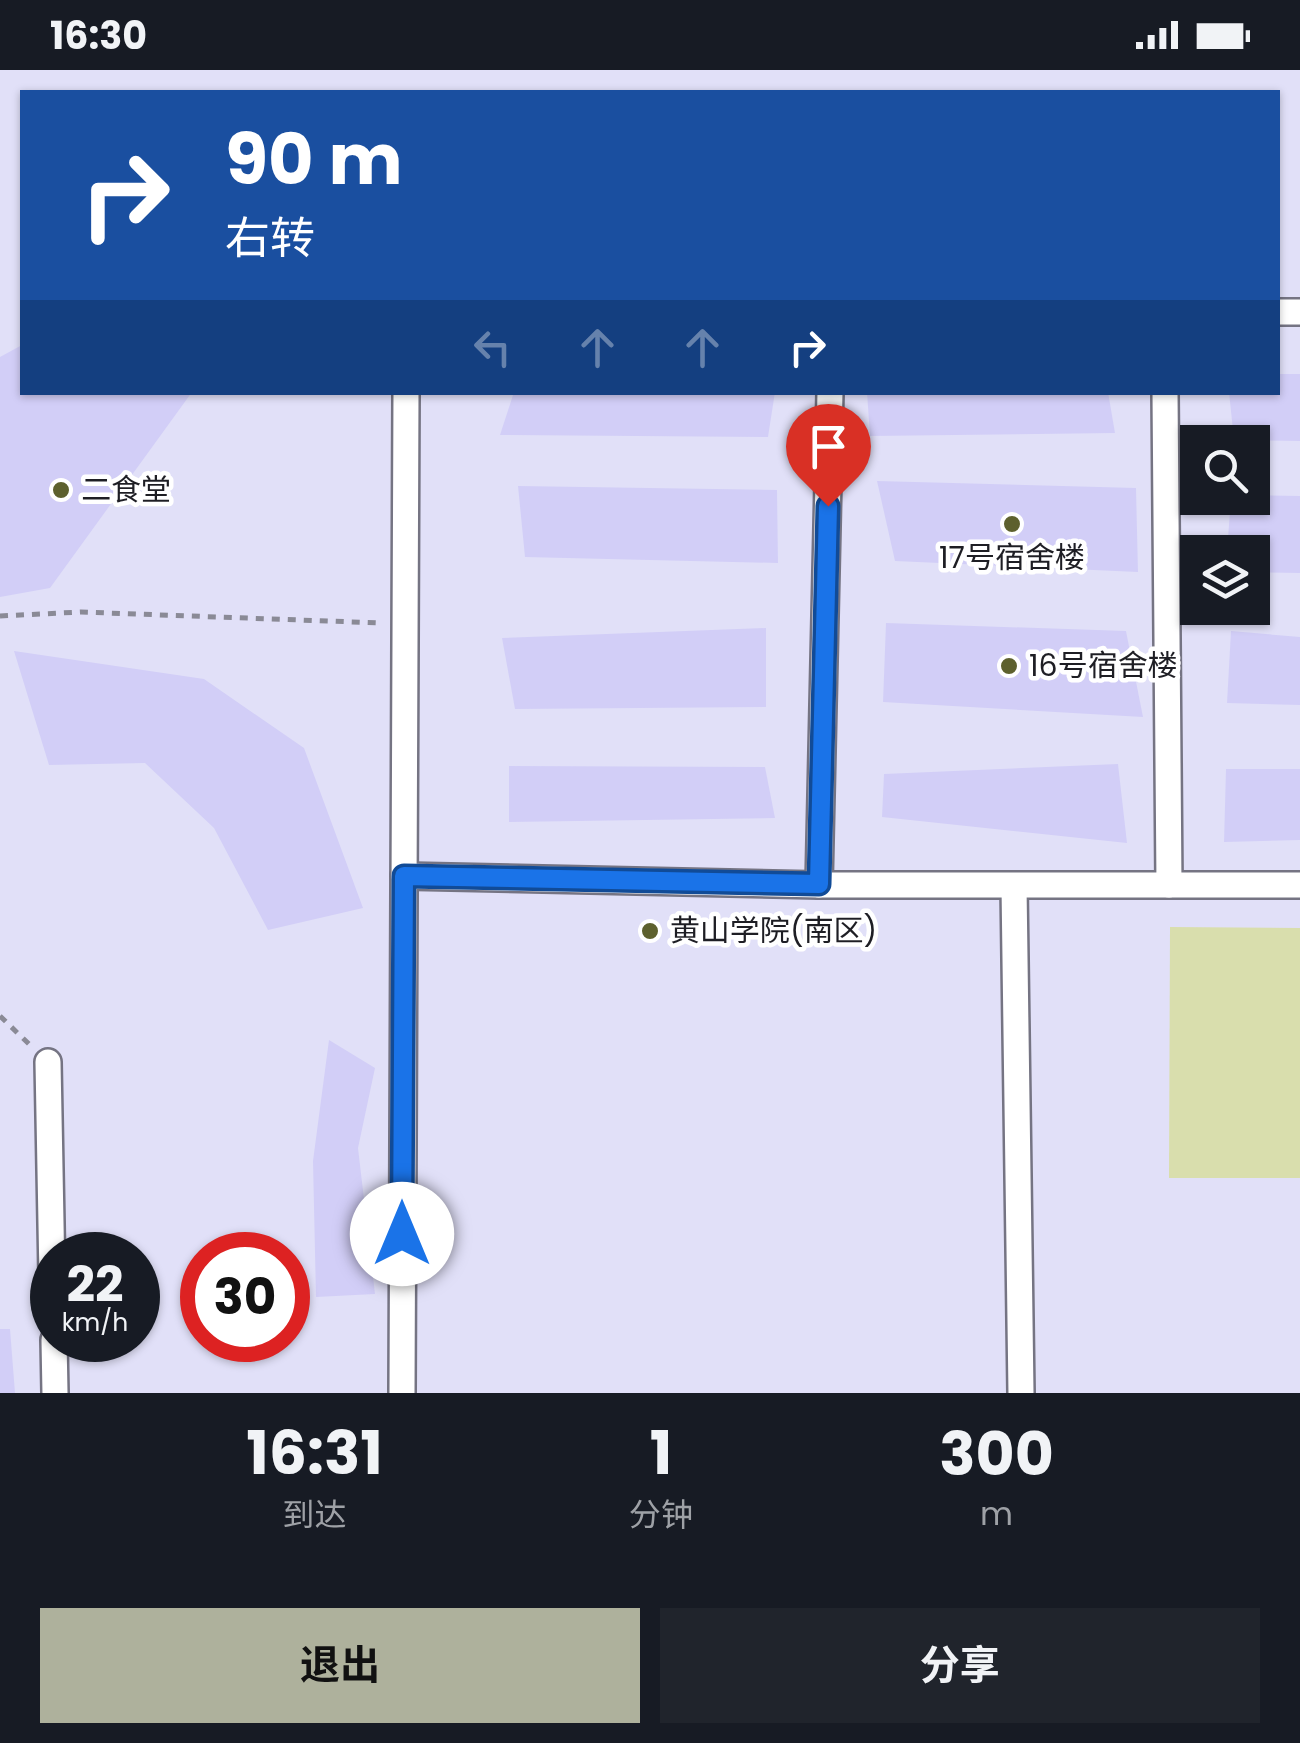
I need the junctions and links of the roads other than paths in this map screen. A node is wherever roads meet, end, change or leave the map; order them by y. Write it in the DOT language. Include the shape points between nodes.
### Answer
graph roads {
  1 [pos="406,395"];
  2 [pos="830,395"];
  3 [pos="1166,395"];
  4 [pos="404,876"];
  5 [pos="819,884"];
  6 [pos="1169,885"];
  7 [pos="1300,885"];
  8 [pos="1014,886"];
  9 [pos="48,1062"];
  10 [pos="51,1232"];
  11 [pos="54,1362"];
  12 [pos="55,1393"];
  13 [pos="402,1393"];
  14 [pos="1021,1393"];
  1 -- 4 [label="street"];
  2 -- 5 [label="street"];
  3 -- 6 [label="street"];
  4 -- 5 [label="street"];
  4 -- 13 [label="street"];
  5 -- 8 [label="street"];
  6 -- 7 [label="street"];
  6 -- 8 [label="street"];
  8 -- 14 [label="street"];
  9 -- 10 [label="street"];
  11 -- 12 [label="street"];
}
